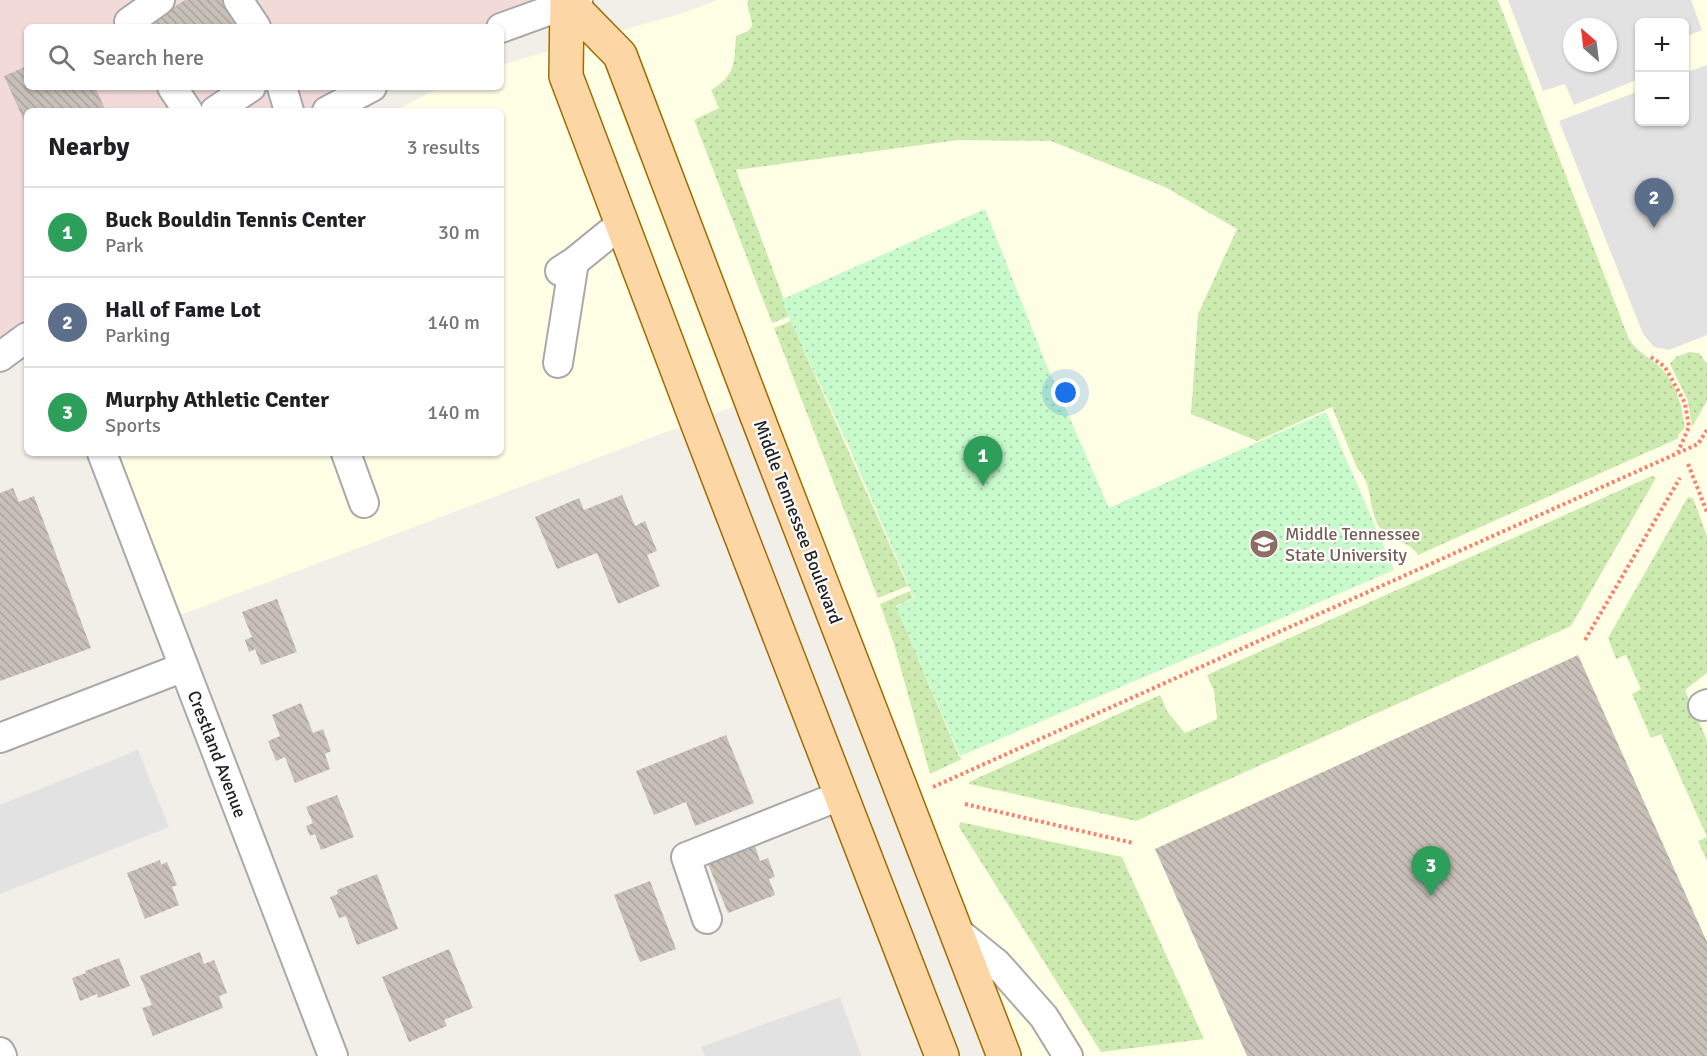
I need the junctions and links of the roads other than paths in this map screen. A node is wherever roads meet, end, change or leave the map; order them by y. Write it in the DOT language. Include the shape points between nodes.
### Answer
graph roads {
  1 [pos="160,0"];
  2 [pos="238,0"];
  3 [pos="571,1"];
  4 [pos="132,24"];
  5 [pos="254,24"];
  6 [pos="504,27"];
  7 [pos="174,90"];
  8 [pos="247,90"];
  9 [pos="283,90"];
  10 [pos="366,90"];
  11 [pos="186,108"];
  12 [pos="220,108"];
  13 [pos="288,108"];
  14 [pos="333,108"];
  15 [pos="622,223"];
  16 [pos="24,339"];
  17 [pos="0,357"];
  18 [pos="558,363"];
  19 [pos="103,456"];
  20 [pos="347,456"];
  21 [pos="364,503"];
  22 [pos="184,668"];
  23 [pos="0,738"];
  24 [pos="842,795"];
  25 [pos="707,919"];
  26 [pos="955,930"];
  27 [pos="333,1056"];
  28 [pos="942,1056"];
  29 [pos="1003,1056"];
  30 [pos="1068,1056"];
  1 -- 4 [label="street"];
  2 -- 5 [label="street"];
  3 -- 6 [label="street"];
  3 -- 15 [label="main road" via="566,76"];
  3 -- 26 [label="main road, Middle Tennessee Boulevard" via="620,55"];
  7 -- 11 [label="street"];
  8 -- 12 [label="street"];
  9 -- 13 [label="street"];
  10 -- 14 [label="street"];
  15 -- 18 [label="street" via="563,269"];
  15 -- 24 [label="main road"];
  16 -- 17 [label="street"];
  19 -- 22 [label="street, Crestland Avenue"];
  20 -- 21 [label="street"];
  22 -- 23 [label="street"];
  22 -- 27 [label="street, Crestland Avenue"];
  24 -- 25 [label="street" via="686,857"];
  24 -- 28 [label="main road"];
  26 -- 29 [label="main road, Middle Tennessee Boulevard"];
  26 -- 30 [label="street" via="1005,973 1044,1017"];
}
